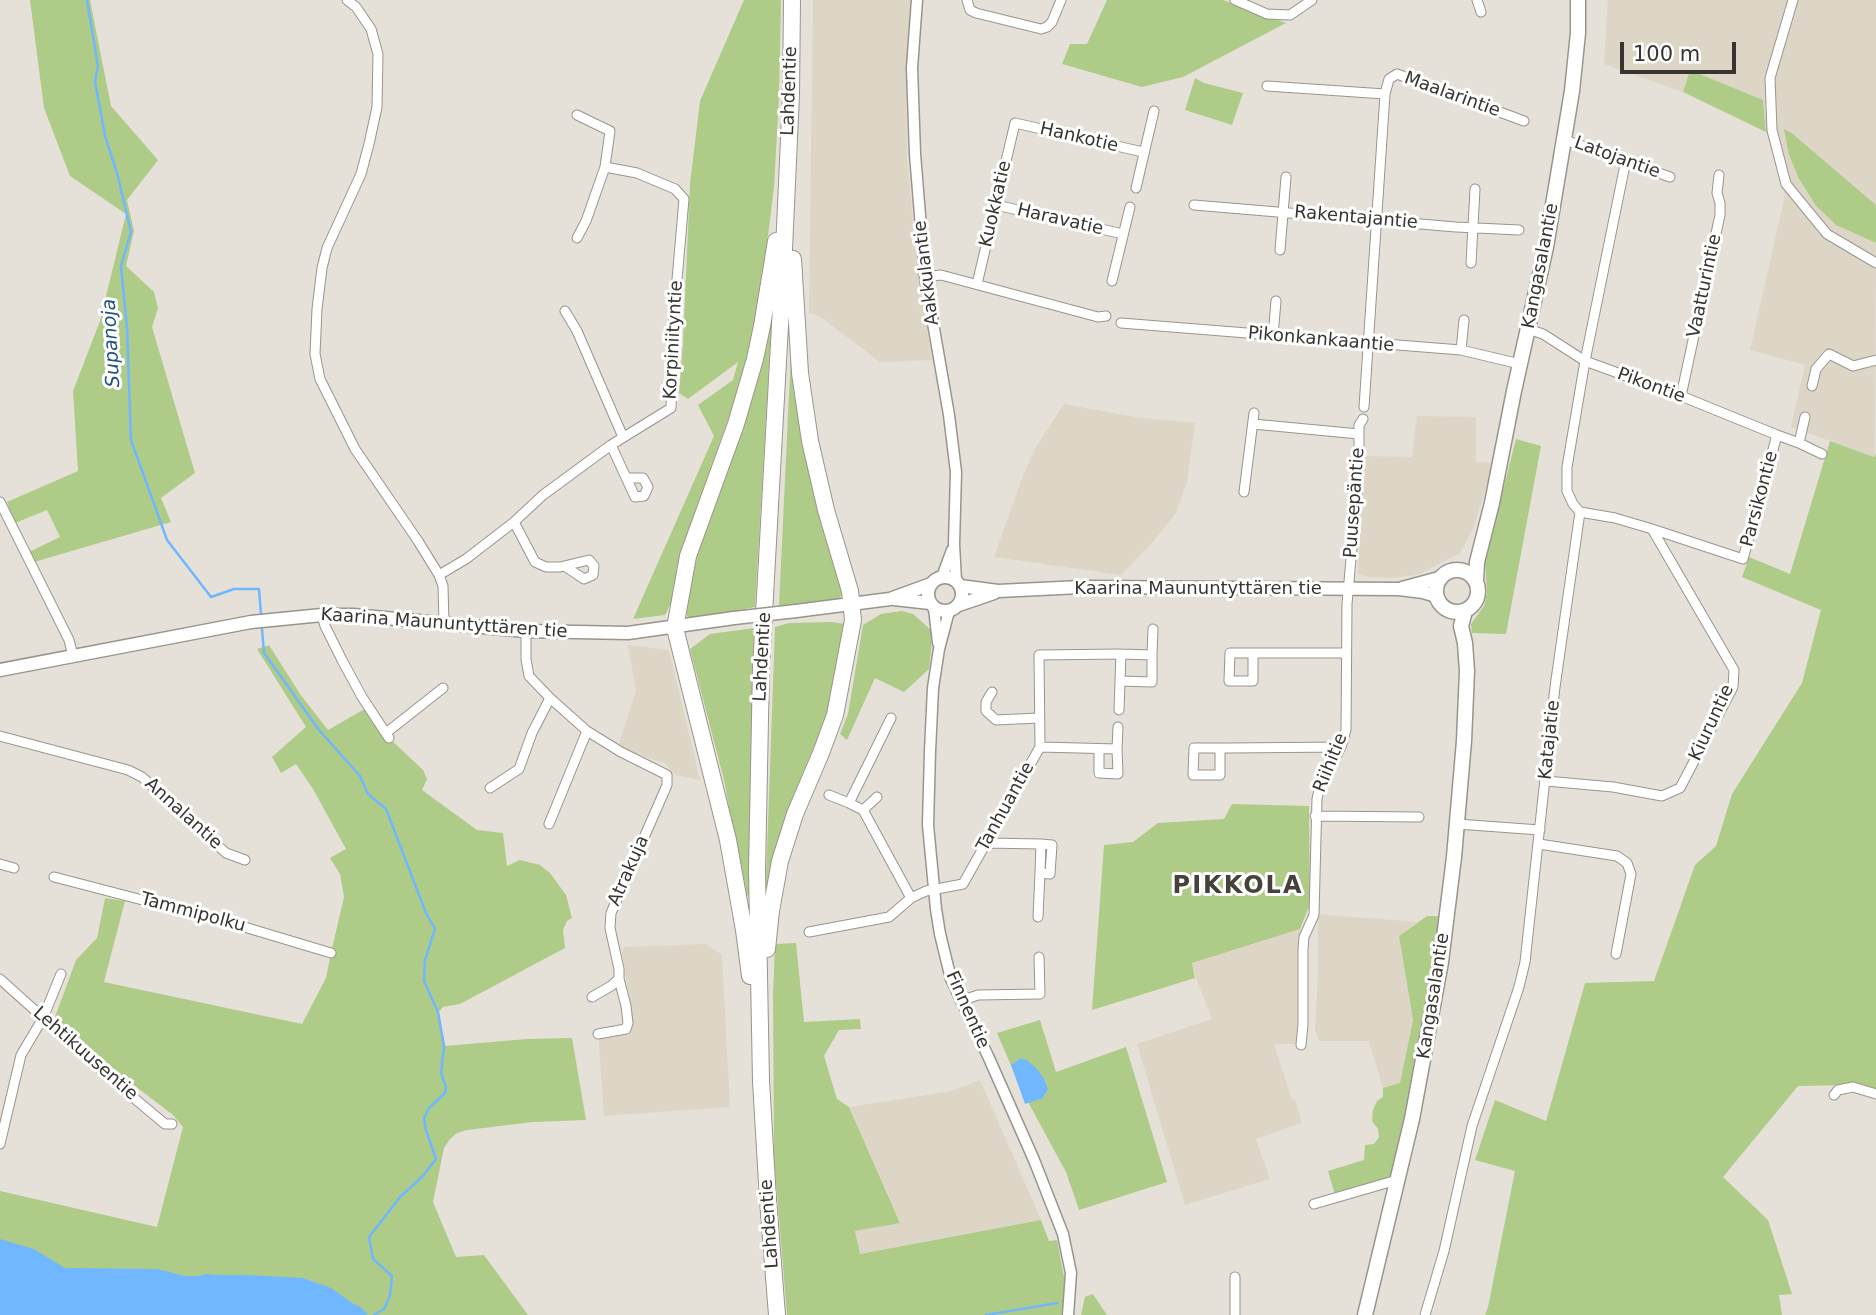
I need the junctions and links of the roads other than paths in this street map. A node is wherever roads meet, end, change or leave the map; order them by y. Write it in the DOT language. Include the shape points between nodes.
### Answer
graph roads {
  1 [pos="347,0"];
  2 [pos="792,0"];
  3 [pos="917,0"];
  4 [pos="967,0"];
  5 [pos="1061,0"];
  6 [pos="1235,0"];
  7 [pos="1312,0"];
  8 [pos="1477,0"];
  9 [pos="1578,0"];
  10 [pos="1793,0"];
  11 [pos="1481,12"];
  12 [pos="1267,86"];
  13 [pos="1385,94"];
  14 [pos="791,96"];
  15 [pos="1154,111"];
  16 [pos="577,115"];
  17 [pos="1524,121"];
  18 [pos="1016,123"];
  19 [pos="1564,140"];
  20 [pos="1143,152"];
  21 [pos="1626,160"];
  22 [pos="605,167"];
  23 [pos="1719,175"];
  24 [pos="1286,177"];
  25 [pos="1670,177"];
  26 [pos="1136,188"];
  27 [pos="1475,189"];
  28 [pos="996,205"];
  29 [pos="1194,205"];
  30 [pos="1130,207"];
  31 [pos="1284,212"];
  32 [pos="1377,220"];
  33 [pos="1473,228"];
  34 [pos="1519,230"];
  35 [pos="1123,234"];
  36 [pos="577,238"];
  37 [pos="1280,250"];
  38 [pos="1471,263"];
  39 [pos="1876,263"];
  40 [pos="925,277"];
  41 [pos="1112,281"];
  42 [pos="977,284"];
  43 [pos="1276,301"];
  44 [pos="565,311"];
  45 [pos="1106,316"];
  46 [pos="1464,320"];
  47 [pos="1121,323"];
  48 [pos="1528,329"];
  49 [pos="1273,336"];
  50 [pos="1367,344"];
  51 [pos="1461,350"];
  52 [pos="1876,360"];
  53 [pos="1585,361"];
  54 [pos="1520,364"];
  55 [pos="1812,386"];
  56 [pos="1681,396"];
  57 [pos="1364,407"];
  58 [pos="1254,413"];
  59 [pos="1805,417"];
  60 [pos="1363,419"];
  61 [pos="1253,424"];
  62 [pos="1359,434"];
  63 [pos="1777,435"];
  64 [pos="623,437"];
  65 [pos="1799,443"];
  66 [pos="611,445"];
  67 [pos="1822,454"];
  68 [pos="628,478"];
  69 [pos="1244,492"];
  70 [pos="0,503"];
  71 [pos="1580,512"];
  72 [pos="514,522"];
  73 [pos="1652,529"];
  74 [pos="1485,530"];
  75 [pos="566,567"];
  76 [pos="1459,570"];
  77 [pos="439,575"];
  78 [pos="1439,578"];
  79 [pos="1476,581"];
  80 [pos="947,582"];
  81 [pos="1349,589"];
  82 [pos="1399,589"];
  83 [pos="998,591"];
  84 [pos="1436,597"];
  85 [pos="890,599"];
  86 [pos="851,604"];
  87 [pos="932,606"];
  88 [pos="954,608"];
  89 [pos="1448,611"];
  90 [pos="1465,611"];
  91 [pos="322,615"];
  92 [pos="444,623"];
  93 [pos="675,628"];
  94 [pos="1153,629"];
  95 [pos="526,631"];
  96 [pos="939,649"];
  97 [pos="1252,653"];
  98 [pos="1345,653"];
  99 [pos="1121,654"];
  100 [pos="1152,654"];
  101 [pos="73,656"];
  102 [pos="0,670"];
  103 [pos="1467,671"];
  104 [pos="1120,681"];
  105 [pos="443,688"];
  106 [pos="992,692"];
  107 [pos="550,698"];
  108 [pos="1119,710"];
  109 [pos="891,718"];
  110 [pos="1039,718"];
  111 [pos="1118,727"];
  112 [pos="587,731"];
  113 [pos="0,736"];
  114 [pos="1040,747"];
  115 [pos="1341,747"];
  116 [pos="1220,748"];
  117 [pos="1099,749"];
  118 [pos="1117,749"];
  119 [pos="1546,781"];
  120 [pos="490,788"];
  121 [pos="829,795"];
  122 [pos="877,797"];
  123 [pos="849,803"];
  124 [pos="863,810"];
  125 [pos="1315,816"];
  126 [pos="1419,817"];
  127 [pos="550,824"];
  128 [pos="1457,824"];
  129 [pos="1540,830"];
  130 [pos="986,843"];
  131 [pos="1539,844"];
  132 [pos="245,860"];
  133 [pos="0,864"];
  134 [pos="14,868"];
  135 [pos="54,877"];
  136 [pos="935,889"];
  137 [pos="911,898"];
  138 [pos="1038,917"];
  139 [pos="809,932"];
  140 [pos="331,953"];
  141 [pos="1616,954"];
  142 [pos="1039,957"];
  143 [pos="61,974"];
  144 [pos="0,978"];
  145 [pos="619,979"];
  146 [pos="592,997"];
  147 [pos="960,1001"];
  148 [pos="43,1018"];
  149 [pos="598,1034"];
  150 [pos="1301,1045"];
  151 [pos="761,1059"];
  152 [pos="1876,1094"];
  153 [pos="1834,1095"];
  154 [pos="172,1124"];
  155 [pos="0,1144"];
  156 [pos="1397,1180"];
  157 [pos="1314,1204"];
  158 [pos="1236,1277"];
  159 [pos="777,1315"];
  160 [pos="1068,1315"];
  161 [pos="1235,1315"];
  162 [pos="1365,1315"];
  163 [pos="1425,1315"];
  1 -- 77 [label="street" via="370,29 378,54 377,107 361,174 327,248 314,354 320,379 355,449"];
  2 -- 14 [label="highway, Lahdentie"];
  3 -- 40 [label="street, Aakkulantie" via="913,102"];
  4 -- 5 [label="street" via="976,13 1041,29 1052,22"];
  6 -- 7 [label="street" via="1267,14 1290,15"];
  8 -- 11 [label="street"];
  9 -- 19 [label="main road, Kangasalantie" via="1575,70"];
  10 -- 39 [label="street" via="1770,78 1772,130 1786,184 1826,234"];
  12 -- 13 [label="street, Maalarintie"];
  13 -- 17 [label="street, Maalarintie" via="1389,79 1397,74"];
  13 -- 32 [label="street"];
  14 -- 86 [label="highway" via="794,299 800,373 817,474"];
  14 -- 93 [label="highway" via="762,326 736,424 691,548"];
  14 -- 151 [label="highway, Lahdentie" via="761,668 757,870"];
  15 -- 20 [label="street, Hankotie"];
  16 -- 22 [label="street" via="610,131"];
  18 -- 20 [label="street, Hankotie"];
  18 -- 28 [label="street, Kuokkatie"];
  19 -- 21 [label="street, Latojantie"];
  19 -- 48 [label="main road, Kangasalantie"];
  20 -- 26 [label="street, Hankotie"];
  21 -- 25 [label="street, Latojantie"];
  21 -- 53 [label="street"];
  22 -- 36 [label="street"];
  22 -- 64 [label="street, Korpiniityntie" via="637,173 675,189 684,199 671,408"];
  23 -- 56 [label="street, Vaatturintie" via="1720,215"];
  24 -- 31 [label="street"];
  27 -- 33 [label="street"];
  28 -- 35 [label="street, Haravatie"];
  28 -- 42 [label="street, Kuokkatie"];
  29 -- 31 [label="street, Rakentajantie"];
  30 -- 35 [label="street, Haravatie"];
  31 -- 32 [label="street, Rakentajantie"];
  31 -- 37 [label="street"];
  32 -- 33 [label="street, Rakentajantie"];
  32 -- 50 [label="street"];
  33 -- 34 [label="street, Rakentajantie"];
  33 -- 38 [label="street"];
  35 -- 41 [label="street, Haravatie"];
  40 -- 42 [label="street" via="940,275"];
  40 -- 80 [label="street, Aakkulantie" via="956,472 954,544"];
  42 -- 45 [label="street"];
  43 -- 49 [label="street"];
  44 -- 64 [label="street"];
  46 -- 51 [label="street"];
  47 -- 49 [label="street, Pikonkankaantie"];
  48 -- 53 [label="street, Pikontie"];
  48 -- 54 [label="main road, Kangasalantie"];
  49 -- 50 [label="street, Pikonkankaantie"];
  50 -- 51 [label="street, Pikonkankaantie"];
  50 -- 57 [label="street"];
  51 -- 54 [label="street, Pikonkankaantie"];
  52 -- 55 [label="street" via="1853,366 1829,354 1816,369"];
  53 -- 56 [label="street, Pikontie"];
  53 -- 71 [label="street" via="1567,467 1567,491"];
  54 -- 74 [label="main road, Kangasalantie"];
  56 -- 63 [label="street, Pikontie"];
  58 -- 61 [label="street"];
  59 -- 65 [label="street"];
  60 -- 62 [label="street, Puusepäntie"];
  61 -- 62 [label="street"];
  61 -- 69 [label="street"];
  62 -- 81 [label="street, Puusepäntie"];
  63 -- 65 [label="street, Parsikontie"];
  63 -- 73 [label="street, Parsikontie" via="1743,559"];
  64 -- 66 [label="street, Korpiniityntie"];
  65 -- 67 [label="street, Parsikontie"];
  66 -- 68 [label="street"];
  66 -- 72 [label="street, Korpiniityntie"];
  70 -- 101 [label="street"];
  71 -- 73 [label="street"];
  71 -- 119 [label="street, Katajatie"];
  72 -- 75 [label="street" via="535,562"];
  72 -- 77 [label="street, Korpiniityntie"];
  73 -- 119 [label="street, Kiuruntie" via="1734,670 1733,687 1680,788 1662,796"];
  74 -- 76 [label="main road, Kangasalantie"];
  74 -- 79 [label="main road, Kangasalantie"];
  76 -- 78 [label="main road"];
  76 -- 79 [label="main road"];
  77 -- 92 [label="street"];
  78 -- 82 [label="main road, Kaarina Maununtyttären tie"];
  78 -- 84 [label="main road"];
  79 -- 90 [label="main road" via="1477,598"];
  80 -- 83 [label="main road, Kaarina Maununtyttären tie"];
  80 -- 85 [label="main road, Kaarina Maununtyttären tie"];
  80 -- 87 [label="main road" via="927,593"];
  80 -- 88 [label="main road" via="962,596"];
  81 -- 82 [label="main road, Kaarina Maununtyttären tie"];
  81 -- 83 [label="main road, Kaarina Maununtyttären tie" via="1081,587"];
  81 -- 98 [label="street, Riihitie"];
  82 -- 84 [label="main road, Kaarina Maununtyttären tie"];
  83 -- 88 [label="main road, Kaarina Maununtyttären tie"];
  84 -- 89 [label="main road"];
  85 -- 86 [label="main road, Kaarina Maununtyttären tie"];
  85 -- 87 [label="main road, Kaarina Maununtyttären tie"];
  86 -- 93 [label="main road, Kaarina Maununtyttären tie, bridge"];
  86 -- 151 [label="highway" via="853,620 835,715 786,837 775,886"];
  87 -- 88 [label="main road" via="939,611"];
  87 -- 96 [label="street, Finnentie"];
  88 -- 96 [label="street, Finnentie"];
  89 -- 90 [label="main road"];
  89 -- 103 [label="main road, Kangasalantie"];
  90 -- 103 [label="main road, Kangasalantie" via="1461,626"];
  91 -- 92 [label="main road, Kaarina Maununtyttären tie"];
  91 -- 101 [label="main road, Kaarina Maununtyttären tie" via="251,622"];
  91 -- 105 [label="street" via="362,697 388,736"];
  92 -- 95 [label="main road, Kaarina Maununtyttären tie"];
  93 -- 95 [label="main road, Kaarina Maununtyttären tie" via="628,633"];
  93 -- 151 [label="highway" via="728,840"];
  94 -- 100 [label="street"];
  95 -- 107 [label="street" via="529,676"];
  96 -- 136 [label="street, Finnentie" via="933,688 929,813"];
  97 -- 98 [label="street"];
  98 -- 115 [label="street, Riihitie" via="1346,730"];
  99 -- 100 [label="street, Tanhuantie"];
  99 -- 104 [label="street"];
  99 -- 110 [label="street, Tanhuantie" via="1039,655"];
  100 -- 104 [label="street" via="1152,682"];
  101 -- 102 [label="main road, Kaarina Maununtyttären tie"];
  103 -- 128 [label="main road, Kangasalantie"];
  104 -- 108 [label="street"];
  106 -- 110 [label="street" via="986,711 996,720"];
  107 -- 112 [label="street"];
  107 -- 120 [label="street" via="519,769"];
  109 -- 123 [label="street"];
  110 -- 114 [label="street, Tanhuantie"];
  111 -- 118 [label="street"];
  112 -- 127 [label="street"];
  112 -- 145 [label="street, Atrakuja" via="667,775 667,785 611,913"];
  113 -- 132 [label="street, Annalantie" via="142,777 226,852"];
  114 -- 117 [label="street"];
  114 -- 130 [label="street, Tanhuantie"];
  115 -- 116 [label="street"];
  115 -- 125 [label="street, Riihitie" via="1320,786"];
  117 -- 118 [label="street"];
  117 -- 118 [label="street" via="1099,774 1118,774"];
  119 -- 129 [label="street, Katajatie"];
  121 -- 123 [label="street"];
  122 -- 124 [label="street"];
  123 -- 124 [label="street"];
  124 -- 137 [label="street"];
  125 -- 126 [label="street"];
  125 -- 150 [label="street, Riihitie" via="1314,915 1304,937"];
  128 -- 129 [label="street"];
  128 -- 156 [label="main road, Kangasalantie" via="1436,996"];
  129 -- 131 [label="street, Katajatie"];
  130 -- 136 [label="street, Tanhuantie" via="963,884"];
  130 -- 138 [label="street" via="1041,844"];
  131 -- 141 [label="street" via="1617,856 1627,863 1630,874"];
  131 -- 163 [label="street, Katajatie" via="1520,987 1472,1126"];
  133 -- 134 [label="street"];
  135 -- 140 [label="street, Tammipolku"];
  136 -- 137 [label="street"];
  136 -- 147 [label="street, Finnentie" via="946,961"];
  137 -- 139 [label="street" via="889,917"];
  142 -- 147 [label="street" via="1041,994 978,995"];
  143 -- 148 [label="street"];
  144 -- 148 [label="street, Lehtikuusentie"];
  145 -- 146 [label="street"];
  145 -- 149 [label="street, Atrakuja" via="626,1029"];
  147 -- 160 [label="street, Finnentie" via="984,1046 1063,1234 1070,1273"];
  148 -- 154 [label="street, Lehtikuusentie" via="165,1124"];
  148 -- 155 [label="street" via="21,1055"];
  151 -- 159 [label="highway, Lahdentie"];
  152 -- 153 [label="street" via="1853,1087"];
  156 -- 157 [label="street"];
  156 -- 162 [label="main road, Kangasalantie"];
  158 -- 161 [label="street"];
}
